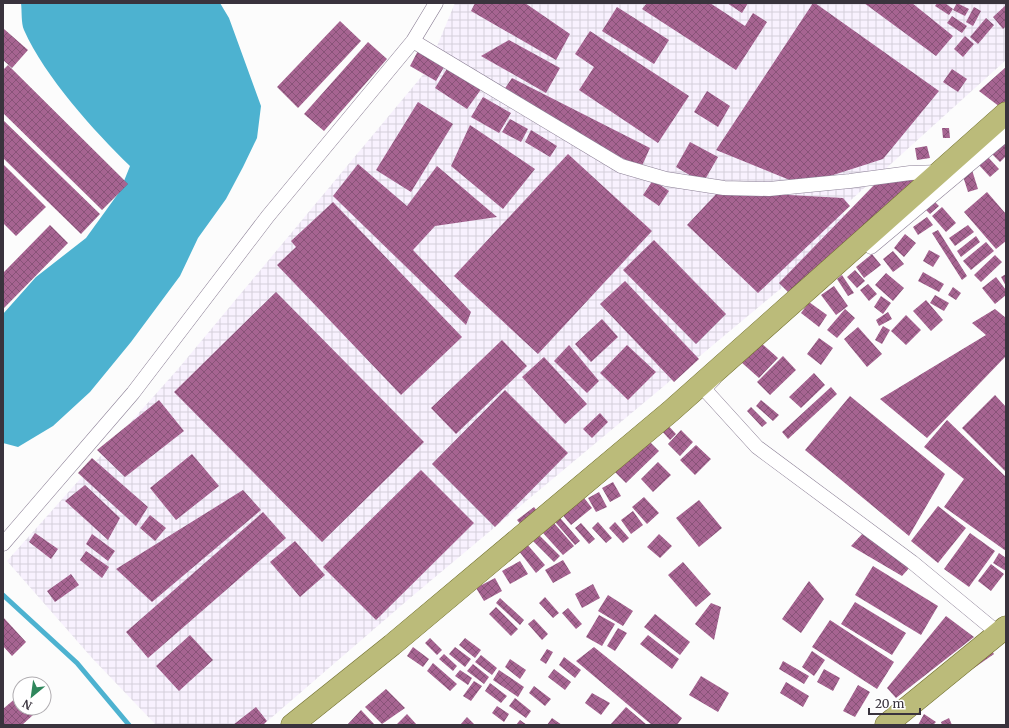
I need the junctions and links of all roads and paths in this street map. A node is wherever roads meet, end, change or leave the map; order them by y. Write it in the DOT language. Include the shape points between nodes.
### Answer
graph roads {
  1 [pos="436,3"];
  2 [pos="413,41"];
  3 [pos="1006,114"];
  4 [pos="1006,134"];
  5 [pos="942,172"];
  6 [pos="3,544"];
  7 [pos="1002,630"];
  8 [pos="292,725"];
  9 [pos="886,725"];
  1 -- 2 [label="street"];
  2 -- 5 [label="street" via="621,166 666,179 724,188 768,189 910,173"];
  2 -- 6 [label="street" via="268,216 133,393"];
  3 -- 5 [label="main road"];
  4 -- 7 [label="street" via="706,389 723,412 757,447"];
  5 -- 8 [label="main road" via="671,411 392,645"];
  7 -- 9 [label="main road"];
}
